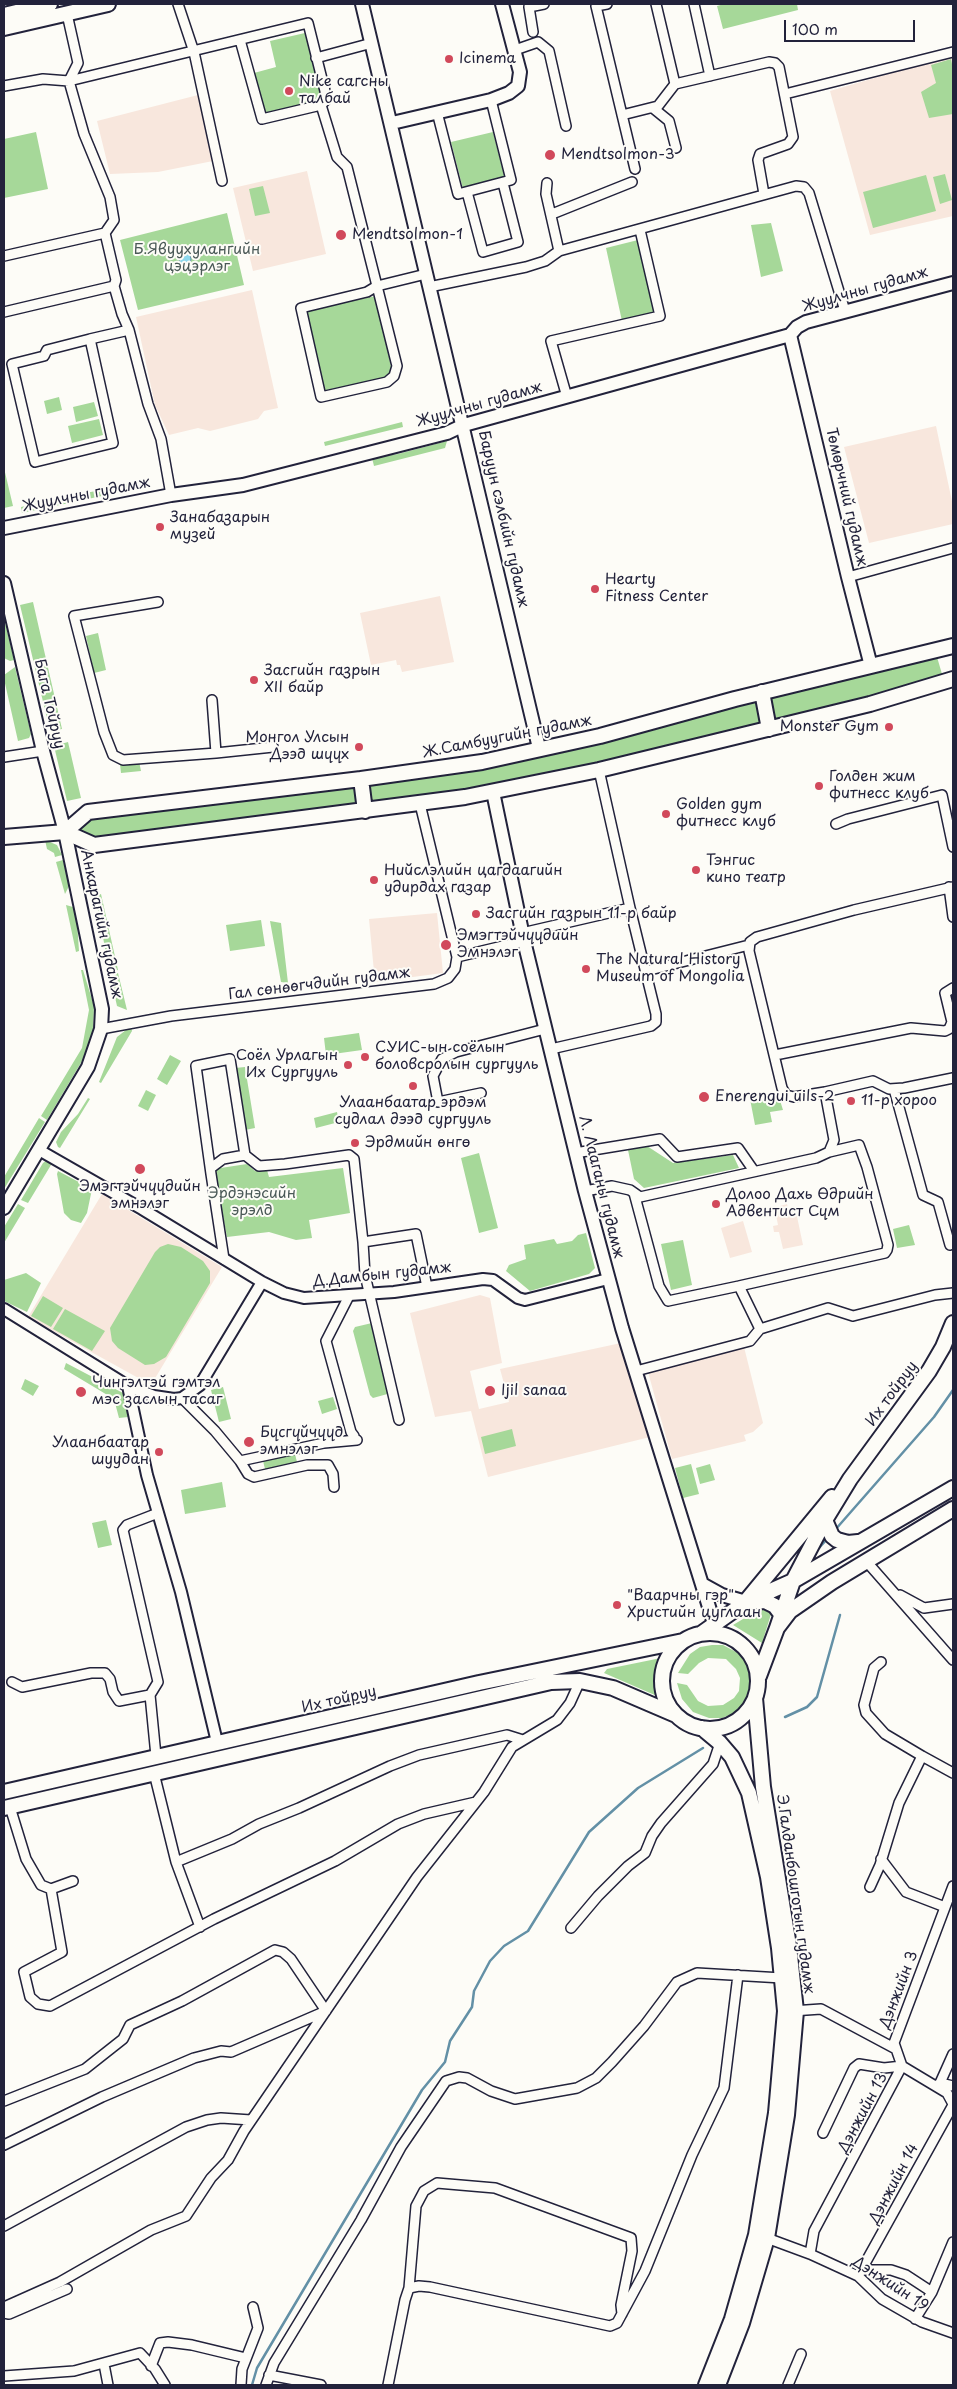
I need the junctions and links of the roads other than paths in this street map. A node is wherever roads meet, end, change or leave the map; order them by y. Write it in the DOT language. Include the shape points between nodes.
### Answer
graph roads {
  1 [pos="50,4"];
  2 [pos="108,4"];
  3 [pos="178,4"];
  4 [pos="362,4"];
  5 [pos="502,4"];
  6 [pos="544,4"];
  7 [pos="607,4"];
  8 [pos="656,4"];
  9 [pos="694,4"];
  10 [pos="67,14"];
  11 [pos="4,15"];
  12 [pos="4,28"];
  13 [pos="533,32"];
  14 [pos="240,40"];
  15 [pos="372,43"];
  16 [pos="515,50"];
  17 [pos="194,52"];
  18 [pos="953,52"];
  19 [pos="316,58"];
  20 [pos="710,76"];
  21 [pos="69,81"];
  22 [pos="675,84"];
  23 [pos="4,86"];
  24 [pos="785,94"];
  25 [pos="491,100"];
  26 [pos="321,105"];
  27 [pos="653,108"];
  28 [pos="437,112"];
  29 [pos="622,115"];
  30 [pos="392,123"];
  31 [pos="566,126"];
  32 [pos="676,148"];
  33 [pos="635,169"];
  34 [pos="222,181"];
  35 [pos="632,182"];
  36 [pos="503,183"];
  37 [pos="547,183"];
  38 [pos="467,192"];
  39 [pos="764,194"];
  40 [pos="552,214"];
  41 [pos="640,230"];
  42 [pos="105,233"];
  43 [pos="559,251"];
  44 [pos="4,256"];
  45 [pos="426,274"];
  46 [pos="953,283"];
  47 [pos="114,286"];
  48 [pos="377,286"];
  49 [pos="429,287"];
  50 [pos="845,311"];
  51 [pos="4,312"];
  52 [pos="129,330"];
  53 [pos="790,335"];
  54 [pos="90,339"];
  55 [pos="567,396"];
  56 [pos="464,425"];
  57 [pos="171,495"];
  58 [pos="4,528"];
  59 [pos="953,548"];
  60 [pos="848,577"];
  61 [pos="4,583"];
  62 [pos="158,602"];
  63 [pos="7,606"];
  64 [pos="953,646"];
  65 [pos="871,666"];
  66 [pos="953,679"];
  67 [pos="762,692"];
  68 [pos="212,700"];
  69 [pos="769,729"];
  70 [pos="273,746"];
  71 [pos="539,748"];
  72 [pos="43,751"];
  73 [pos="216,753"];
  74 [pos="4,757"];
  75 [pos="599,770"];
  76 [pos="360,779"];
  77 [pos="493,792"];
  78 [pos="420,804"];
  79 [pos="364,811"];
  80 [pos="836,824"];
  81 [pos="65,832"];
  82 [pos="4,837"];
  83 [pos="953,847"];
  84 [pos="951,887"];
  85 [pos="630,908"];
  86 [pos="953,917"];
  87 [pos="523,937"];
  88 [pos="749,945"];
  89 [pos="457,958"];
  90 [pos="646,971"];
  91 [pos="953,988"];
  92 [pos="101,1029"];
  93 [pos="545,1029"];
  94 [pos="551,1050"];
  95 [pos="775,1055"];
  96 [pos="953,1078"];
  97 [pos="894,1089"];
  98 [pos="825,1092"];
  99 [pos="481,1093"];
  100 [pos="39,1150"];
  101 [pos="829,1152"];
  102 [pos="575,1153"];
  103 [pos="245,1155"];
  104 [pos="211,1168"];
  105 [pos="754,1172"];
  106 [pos="584,1191"];
  107 [pos="634,1193"];
  108 [pos="4,1208"];
  109 [pos="363,1242"];
  110 [pos="950,1245"];
  111 [pos="224,1259"];
  112 [pos="608,1279"];
  113 [pos="262,1282"];
  114 [pos="739,1286"];
  115 [pos="427,1287"];
  116 [pos="953,1293"];
  117 [pos="370,1294"];
  118 [pos="349,1296"];
  119 [pos="4,1309"];
  120 [pos="953,1323"];
  121 [pos="760,1329"];
  122 [pos="636,1371"];
  123 [pos="128,1386"];
  124 [pos="182,1398"];
  125 [pos="399,1420"];
  126 [pos="240,1461"];
  127 [pos="850,1479"];
  128 [pos="334,1487"];
  129 [pos="953,1488"];
  130 [pos="953,1509"];
  131 [pos="158,1512"];
  132 [pos="825,1520"];
  133 [pos="859,1542"];
  134 [pos="866,1561"];
  135 [pos="793,1581"];
  136 [pos="702,1584"];
  137 [pos="893,1591"];
  138 [pos="746,1602"];
  139 [pos="953,1604"];
  140 [pos="779,1621"];
  141 [pos="714,1623"];
  142 [pos="702,1633"];
  143 [pos="683,1641"];
  144 [pos="953,1660"];
  145 [pos="882,1662"];
  146 [pos="758,1676"];
  147 [pos="580,1681"];
  148 [pos="12,1682"];
  149 [pos="150,1695"];
  150 [pos="756,1698"];
  151 [pos="676,1715"];
  152 [pos="702,1728"];
  153 [pos="523,1740"];
  154 [pos="217,1742"];
  155 [pos="720,1742"];
  156 [pos="156,1756"];
  157 [pos="922,1756"];
  158 [pos="154,1773"];
  159 [pos="953,1773"];
  160 [pos="4,1792"];
  161 [pos="476,1802"];
  162 [pos="7,1808"];
  163 [pos="881,1859"];
  164 [pos="176,1862"];
  165 [pos="73,1881"];
  166 [pos="953,1886"];
  167 [pos="870,1887"];
  168 [pos="51,1889"];
  169 [pos="945,1906"];
  170 [pos="200,1927"];
  171 [pos="571,1928"];
  172 [pos="738,1975"];
  173 [pos="782,1978"];
  174 [pos="326,2011"];
  175 [pos="791,2011"];
  176 [pos="894,2048"];
  177 [pos="953,2054"];
  178 [pos="902,2066"];
  179 [pos="938,2085"];
  180 [pos="953,2086"];
  181 [pos="4,2101"];
  182 [pos="953,2104"];
  183 [pos="251,2120"];
  184 [pos="823,2133"];
  185 [pos="4,2145"];
  186 [pos="4,2226"];
  187 [pos="762,2236"];
  188 [pos="953,2242"];
  189 [pos="810,2254"];
  190 [pos="860,2273"];
  191 [pos="409,2288"];
  192 [pos="67,2289"];
  193 [pos="932,2292"];
  194 [pos="4,2307"];
  195 [pos="253,2307"];
  196 [pos="4,2313"];
  197 [pos="622,2314"];
  198 [pos="915,2319"];
  199 [pos="953,2333"];
  200 [pos="801,2354"];
  201 [pos="246,2358"];
  202 [pos="104,2364"];
  203 [pos="151,2366"];
  204 [pos="270,2375"];
  205 [pos="4,2376"];
  206 [pos="108,2385"];
  207 [pos="165,2385"];
  208 [pos="241,2385"];
  209 [pos="266,2385"];
  210 [pos="321,2385"];
  211 [pos="388,2385"];
  212 [pos="706,2385"];
  213 [pos="718,2385"];
  214 [pos="788,2385"];
  1 -- 11 [label="main road"];
  2 -- 10 [label="main road"];
  3 -- 17 [label="street"];
  4 -- 15 [label="main road"];
  5 -- 16 [label="main road"];
  6 -- 13 [label="street" via="529,8"];
  7 -- 29 [label="street" via="596,6"];
  8 -- 22 [label="street"];
  9 -- 20 [label="street"];
  10 -- 12 [label="main road"];
  10 -- 21 [label="street" via="78,63"];
  14 -- 17 [label="street"];
  14 -- 19 [label="street" via="308,24"];
  14 -- 26 [label="street" via="262,119"];
  15 -- 19 [label="street"];
  15 -- 30 [label="main road"];
  16 -- 25 [label="main road" via="520,72 518,86"];
  16 -- 31 [label="street" via="538,42 549,51"];
  17 -- 21 [label="street"];
  17 -- 34 [label="street"];
  18 -- 24 [label="street"];
  19 -- 26 [label="street" via="327,100"];
  20 -- 22 [label="street"];
  20 -- 24 [label="street" via="772,62 779,67"];
  21 -- 23 [label="street" via="43,79"];
  21 -- 42 [label="street" via="84,134 110,197 114,220"];
  22 -- 27 [label="street" via="663,101"];
  24 -- 39 [label="street" via="793,138 788,144 760,154 758,160"];
  25 -- 28 [label="main road"];
  25 -- 36 [label="street" via="511,180"];
  26 -- 48 [label="street" via="337,157 347,167"];
  27 -- 29 [label="street"];
  27 -- 32 [label="street" via="669,121"];
  28 -- 30 [label="main road"];
  28 -- 38 [label="street" via="458,194"];
  29 -- 33 [label="street"];
  30 -- 45 [label="main road, Баруун сэлбийн гудамж"];
  35 -- 40 [label="street"];
  36 -- 38 [label="street"];
  36 -- 38 [label="street" via="518,242 483,252"];
  37 -- 40 [label="street" via="546,194"];
  39 -- 41 [label="street"];
  39 -- 50 [label="street" via="796,186 804,187 809,193"];
  40 -- 43 [label="street"];
  41 -- 43 [label="street"];
  41 -- 55 [label="street" via="660,316 551,340"];
  42 -- 44 [label="street"];
  42 -- 47 [label="street" via="116,280"];
  43 -- 49 [label="street" via="545,261 526,267"];
  45 -- 48 [label="street"];
  45 -- 49 [label="main road, Баруун сэлбийн гудамж"];
  46 -- 50 [label="main road, Жуулчны гудамж"];
  47 -- 51 [label="street"];
  47 -- 52 [label="street"];
  48 -- 48 [label="street" via="367,292 301,308 321,396 387,382 394,376 396,366"];
  49 -- 56 [label="main road, Баруун сэлбийн гудамж"];
  50 -- 53 [label="main road, Жуулчны гудамж" via="806,322"];
  52 -- 54 [label="street"];
  52 -- 57 [label="street" via="148,404 161,439"];
  53 -- 55 [label="main road, Жуулчны гудамж"];
  53 -- 60 [label="main road, Төмөрчний гудамж"];
  54 -- 54 [label="street" via="47,350 44,356 12,364 35,462 113,443"];
  55 -- 56 [label="main road, Жуулчны гудамж"];
  56 -- 57 [label="main road, Жуулчны гудамж" via="447,433 243,485"];
  56 -- 71 [label="main road, Баруун сэлбийн гудамж"];
  57 -- 58 [label="main road, Жуулчны гудамж"];
  59 -- 60 [label="street"];
  60 -- 65 [label="main road, Төмөрчний гудамж"];
  61 -- 63 [label="main road, Бага Тойруу"];
  62 -- 73 [label="street" via="74,616 104,732 113,755 123,760"];
  63 -- 72 [label="main road, Бага Тойруу"];
  64 -- 65 [label="main road, Ж.Самбуугийн гудамж"];
  65 -- 67 [label="main road, Ж.Самбуугийн гудамж"];
  66 -- 69 [label="main road"];
  67 -- 69 [label="main road"];
  67 -- 71 [label="main road, Ж.Самбуугийн гудамж" via="600,736"];
  68 -- 73 [label="street"];
  69 -- 75 [label="main road"];
  70 -- 73 [label="street"];
  71 -- 76 [label="main road, Ж.Самбуугийн гудамж" via="460,766"];
  72 -- 74 [label="street"];
  72 -- 81 [label="main road, Бага Тойруу"];
  75 -- 77 [label="main road"];
  75 -- 85 [label="street"];
  76 -- 79 [label="main road"];
  76 -- 81 [label="main road, Ж.Самбуугийн гудамж" via="88,812"];
  77 -- 78 [label="main road"];
  77 -- 87 [label="main road, Л. Лааганы гудамж"];
  78 -- 79 [label="main road"];
  78 -- 89 [label="street"];
  79 -- 81 [label="main road" via="94,845"];
  80 -- 83 [label="street" via="848,818 942,796"];
  81 -- 82 [label="main road"];
  81 -- 92 [label="main road, Анкарагийн гудамж" via="102,1009"];
  84 -- 86 [label="street"];
  84 -- 88 [label="street" via="767,934 753,939"];
  85 -- 87 [label="street"];
  85 -- 90 [label="street"];
  87 -- 89 [label="street"];
  87 -- 93 [label="main road, Л. Лааганы гудамж"];
  88 -- 90 [label="street"];
  88 -- 95 [label="street"];
  89 -- 92 [label="street, Гал сөнөөгчдийн гудамж" via="455,969 448,978 434,984 171,1016"];
  90 -- 94 [label="street" via="656,1014 654,1024"];
  91 -- 95 [label="street" via="945,993 952,1022 945,1031 911,1028"];
  92 -- 100 [label="main road, Анкарагийн гудамж" via="88,1067"];
  93 -- 94 [label="main road, Л. Лааганы гудамж"];
  93 -- 99 [label="street" via="456,1052 442,1059 433,1076 438,1102"];
  94 -- 102 [label="main road, Л. Лааганы гудамж"];
  95 -- 98 [label="street" via="786,1095 794,1097"];
  96 -- 97 [label="street"];
  97 -- 98 [label="street" via="889,1090 873,1081"];
  97 -- 110 [label="street" via="923,1195 938,1202"];
  98 -- 101 [label="street" via="834,1140"];
  100 -- 108 [label="main road, Анкарагийн гудамж"];
  100 -- 111 [label="street, Д.Дамбын гудамж"];
  101 -- 105 [label="street"];
  101 -- 114 [label="street" via="859,1146 888,1245 885,1253"];
  102 -- 105 [label="street" via="660,1139 677,1157 738,1148"];
  102 -- 106 [label="main road, Л. Лааганы гудамж"];
  103 -- 104 [label="street" via="223,1158"];
  103 -- 104 [label="street" via="230,1059 196,1066"];
  103 -- 109 [label="street" via="259,1166 349,1155 354,1159"];
  104 -- 111 [label="street"];
  105 -- 107 [label="street" via="640,1197"];
  106 -- 107 [label="street" via="612,1186"];
  106 -- 112 [label="main road, Л. Лааганы гудамж"];
  107 -- 114 [label="street" via="659,1286 668,1301"];
  109 -- 115 [label="street" via="416,1234"];
  109 -- 117 [label="street"];
  111 -- 113 [label="street, Д.Дамбын гудамж"];
  112 -- 115 [label="street, Д.Дамбын гудамж" via="525,1300 493,1280"];
  112 -- 122 [label="main road, Л. Лааганы гудамж"];
  113 -- 118 [label="street, Д.Дамбын гудамж" via="304,1298"];
  113 -- 124 [label="street" via="200,1385"];
  114 -- 121 [label="street"];
  115 -- 117 [label="street, Д.Дамбын гудамж"];
  116 -- 121 [label="street" via="853,1316 828,1308"];
  117 -- 118 [label="street, Д.Дамбын гудамж"];
  117 -- 125 [label="street"];
  118 -- 126 [label="street" via="326,1341 355,1438"];
  119 -- 123 [label="street"];
  120 -- 127 [label="main road, Их тойруу" via="929,1371"];
  121 -- 122 [label="street" via="750,1342"];
  122 -- 136 [label="main road, Л. Лааганы гудамж"];
  123 -- 124 [label="street" via="154,1396"];
  123 -- 131 [label="street"];
  124 -- 126 [label="street"];
  126 -- 128 [label="street" via="248,1474 254,1477 307,1465 328,1464 334,1474"];
  127 -- 132 [label="main road, Их тойруу"];
  127 -- 138 [label="main road, Их тойруу" via="825,1504"];
  129 -- 133 [label="main road"];
  130 -- 134 [label="main road"];
  131 -- 149 [label="street" via="127,1525 123,1530 158,1682"];
  131 -- 154 [label="street"];
  132 -- 133 [label="main road" via="837,1540"];
  132 -- 135 [label="main road, Их тойруу"];
  133 -- 135 [label="main road"];
  134 -- 137 [label="street"];
  134 -- 140 [label="main road" via="797,1605"];
  135 -- 138 [label="main road, Их тойруу"];
  135 -- 140 [label="main road"];
  136 -- 138 [label="main road" via="722,1595"];
  136 -- 141 [label="main road, Л. Лааганы гудамж"];
  137 -- 139 [label="street" via="924,1608"];
  137 -- 144 [label="street"];
  138 -- 140 [label="main road" via="765,1602 775,1606"];
  138 -- 141 [label="main road, Их тойруу"];
  140 -- 146 [label="main road"];
  141 -- 142 [label="main road, Их тойруу"];
  142 -- 143 [label="main road"];
  142 -- 146 [label="main road" via="726,1636 746,1648"];
  143 -- 151 [label="main road" via="672,1650 662,1676 665,1697"];
  143 -- 154 [label="main road, Их тойруу"];
  145 -- 157 [label="street" via="874,1668 864,1705 866,1713 885,1734"];
  146 -- 150 [label="main road"];
  147 -- 151 [label="main road, Их тойруу" via="613,1688"];
  147 -- 153 [label="street" via="570,1703 557,1720"];
  147 -- 158 [label="main road, Их тойруу" via="543,1684"];
  148 -- 149 [label="street" via="22,1687 105,1673 119,1701"];
  149 -- 156 [label="street"];
  150 -- 152 [label="main road" via="734,1723"];
  150 -- 175 [label="main road, Э.Галданбошготын гудамж" via="763,1787 790,1946"];
  151 -- 152 [label="main road" via="688,1724"];
  152 -- 155 [label="main road, Э.Галданбошготын гудамж"];
  153 -- 161 [label="street" via="512,1747"];
  153 -- 164 [label="street" via="508,1735 419,1755"];
  154 -- 156 [label="main road, Их тойруу"];
  155 -- 171 [label="street" via="712,1764 661,1822 645,1852 598,1896"];
  155 -- 173 [label="main road, Э.Галданбошготын гудамж" via="732,1757 749,1793 768,1877"];
  156 -- 160 [label="main road, Их тойруу"];
  157 -- 159 [label="street"];
  157 -- 163 [label="street" via="899,1803"];
  158 -- 162 [label="main road, Их тойруу"];
  158 -- 164 [label="street"];
  161 -- 170 [label="street" via="424,1814 398,1824 334,1861"];
  161 -- 174 [label="street" via="417,1877"];
  162 -- 168 [label="street" via="26,1859 41,1885"];
  163 -- 167 [label="street"];
  163 -- 169 [label="street" via="906,1892"];
  164 -- 170 [label="street"];
  165 -- 168 [label="street"];
  166 -- 169 [label="street, Дэнжийн 3"];
  168 -- 170 [label="street" via="62,1952 24,1972 30,1996 38,2004 50,2006"];
  169 -- 176 [label="street, Дэнжийн 3"];
  172 -- 173 [label="street"];
  172 -- 197 [label="street" via="724,2088 645,2271"];
  172 -- 204 [label="street" via="697,1973 677,1982 612,2062 596,2078 578,2088 515,2099 467,2078 446,2081 401,2147 361,2220 274,2363"];
  173 -- 175 [label="main road, Э.Галданбошготын гудамж"];
  174 -- 181 [label="street" via="291,1959 275,1950 182,2001 130,2025 123,2039 85,2068"];
  174 -- 183 [label="street"];
  174 -- 185 [label="street" via="231,2052 221,2051 194,2058 102,2097"];
  175 -- 176 [label="street" via="821,2009"];
  175 -- 187 [label="main road, Э.Галданбошготын гудамж"];
  176 -- 178 [label="street, Дэнжийн 3"];
  177 -- 179 [label="street"];
  178 -- 179 [label="street"];
  178 -- 184 [label="street, Дэнжийн 13" via="884,2068 859,2064 854,2068"];
  178 -- 189 [label="street, Дэнжийн 13" via="814,2231"];
  179 -- 180 [label="street"];
  179 -- 182 [label="street"];
  182 -- 190 [label="street, Дэнжийн 14"];
  183 -- 186 [label="street" via="207,2120 186,2128"];
  183 -- 194 [label="street" via="228,2160 211,2178 186,2216 151,2230 60,2282"];
  187 -- 189 [label="street, Дэнжийн 19"];
  187 -- 212 [label="main road, Э.Галданбошготын гудамж"];
  187 -- 213 [label="main road, Э.Галданбошготын гудамж" via="742,2323"];
  188 -- 193 [label="street"];
  189 -- 190 [label="street, Дэнжийн 19"];
  190 -- 193 [label="street" via="891,2270 906,2275"];
  190 -- 198 [label="street, Дэнжийн 19" via="882,2299"];
  191 -- 197 [label="street" via="430,2287 610,2326 617,2323"];
  191 -- 197 [label="street" via="416,2206 424,2191 437,2182 496,2188 631,2238 632,2251"];
  191 -- 211 [label="street"];
  192 -- 196 [label="street" via="9,2314"];
  193 -- 198 [label="street"];
  195 -- 201 [label="street" via="258,2328"];
  198 -- 199 [label="street, Дэнжийн 19"];
  200 -- 214 [label="street"];
  201 -- 203 [label="street" via="168,2342 160,2343"];
  201 -- 208 [label="street"];
  202 -- 203 [label="street" via="140,2353"];
  202 -- 205 [label="street" via="74,2371"];
  202 -- 206 [label="street"];
  203 -- 207 [label="street"];
  204 -- 209 [label="street"];
  204 -- 210 [label="street"];
}
